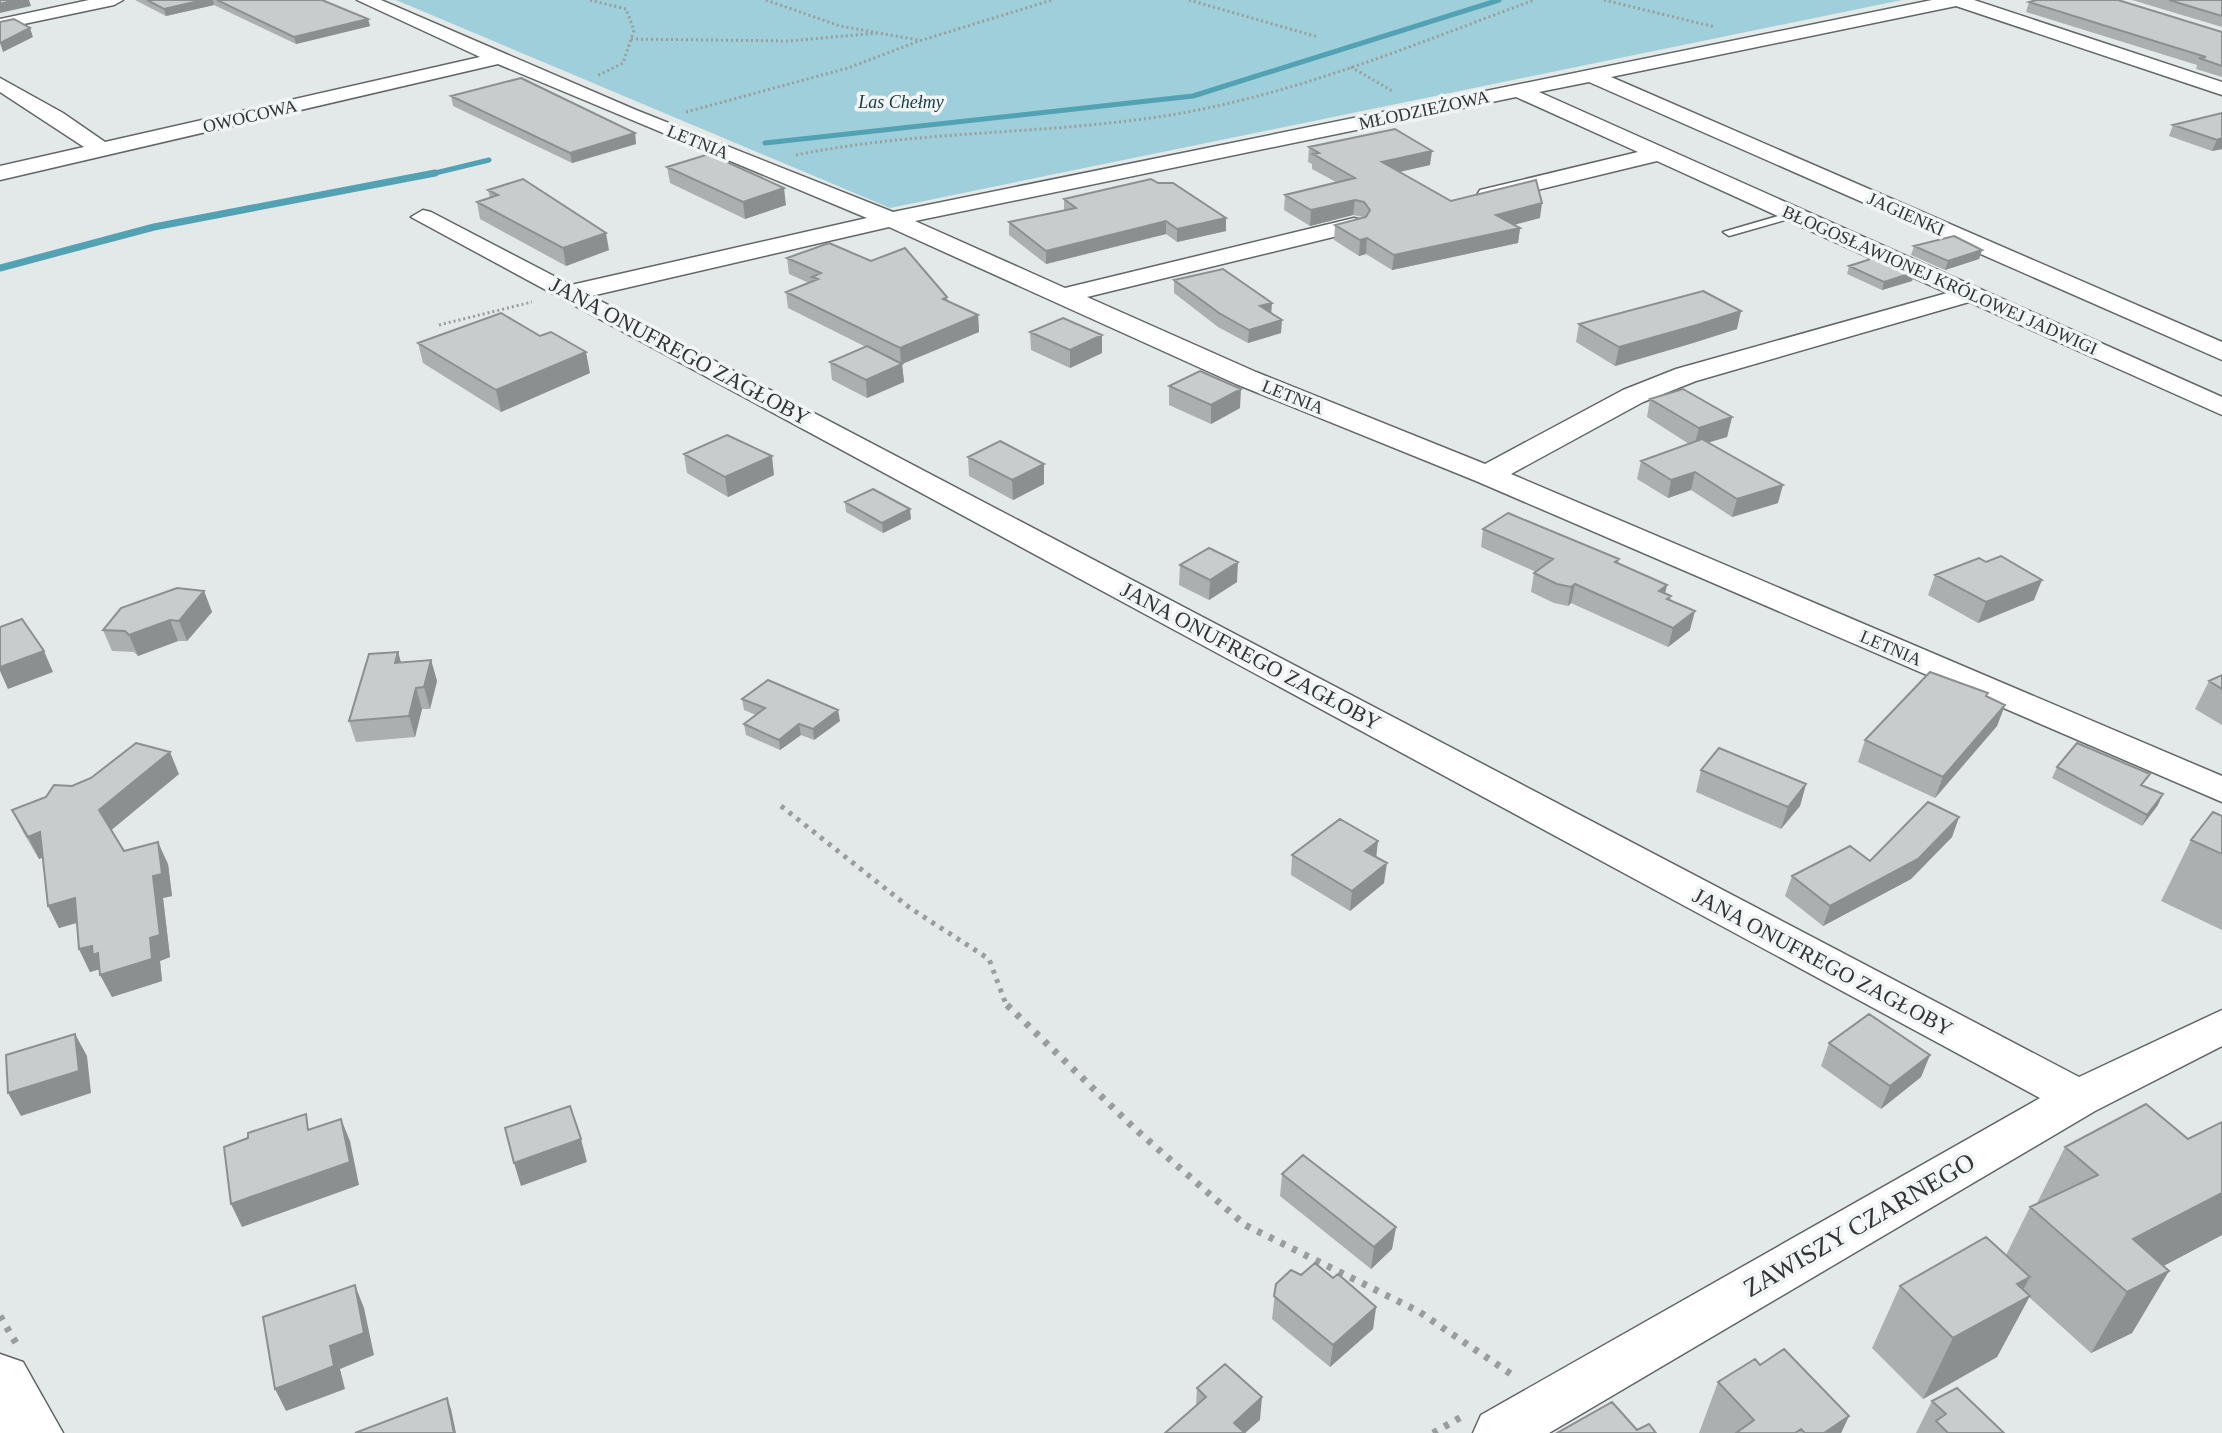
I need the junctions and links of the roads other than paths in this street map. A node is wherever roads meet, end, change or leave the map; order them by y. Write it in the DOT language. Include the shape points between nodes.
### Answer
graph roads {
  1 [pos="366,0"];
  2 [pos="1957,0"];
  3 [pos="107,1"];
  4 [pos="0,24"];
  5 [pos="499,58"];
  6 [pos="1590,75"];
  7 [pos="0,84"];
  8 [pos="2222,89"];
  9 [pos="1518,90"];
  10 [pos="102,150"];
  11 [pos="1658,154"];
  12 [pos="0,173"];
  13 [pos="1464,201"];
  14 [pos="1795,214"];
  15 [pos="423,217"];
  16 [pos="891,219"];
  17 [pos="1354,225"];
  18 [pos="1729,232"];
  19 [pos="570,293"];
  20 [pos="1974,293"];
  21 [pos="1066,295"];
  22 [pos="2222,352"];
  23 [pos="2222,407"];
  24 [pos="1487,475"];
  25 [pos="2222,790"];
  26 [pos="2222,1026"];
  27 [pos="2079,1098"];
  28 [pos="0,1383"];
  29 [pos="30,1433"];
  30 [pos="1500,1433"];
  1 -- 5 [label="street, LETNIA"];
  2 -- 6 [label="street, MŁODZIEŻOWA"];
  2 -- 8 [label="street"];
  3 -- 4 [label="street"];
  5 -- 10 [label="street, OWOCOWA"];
  5 -- 16 [label="street, LETNIA"];
  6 -- 9 [label="street, MŁODZIEŻOWA"];
  6 -- 22 [label="street, JAGIENKI"];
  7 -- 10 [label="street"];
  9 -- 11 [label="street, BŁOGOSŁAWIONEJ KRÓLOWEJ JADWIGI"];
  9 -- 16 [label="street, MŁODZIEŻOWA"];
  10 -- 12 [label="street, OWOCOWA"];
  11 -- 13 [label="street"];
  11 -- 14 [label="street, BŁOGOSŁAWIONEJ KRÓLOWEJ JADWIGI"];
  14 -- 18 [label="lane"];
  14 -- 20 [label="street, BŁOGOSŁAWIONEJ KRÓLOWEJ JADWIGI"];
  15 -- 19 [label="street, JANA ONUFREGO ZAGŁOBY"];
  16 -- 19 [label="street, MŁODZIEŻOWA"];
  16 -- 21 [label="street, LETNIA"];
  17 -- 21 [label="street"];
  19 -- 27 [label="street, JANA ONUFREGO ZAGŁOBY"];
  20 -- 23 [label="street, BŁOGOSŁAWIONEJ KRÓLOWEJ JADWIGI"];
  20 -- 24 [label="street" via="1686,375 1633,396"];
  21 -- 24 [label="street, LETNIA" via="1246,378"];
  24 -- 25 [label="street, LETNIA"];
  26 -- 27 [label="street, ZAWISZY CZARNEGO"];
  27 -- 30 [label="street, ZAWISZY CZARNEGO"];
  28 -- 29 [label="street"];
}
